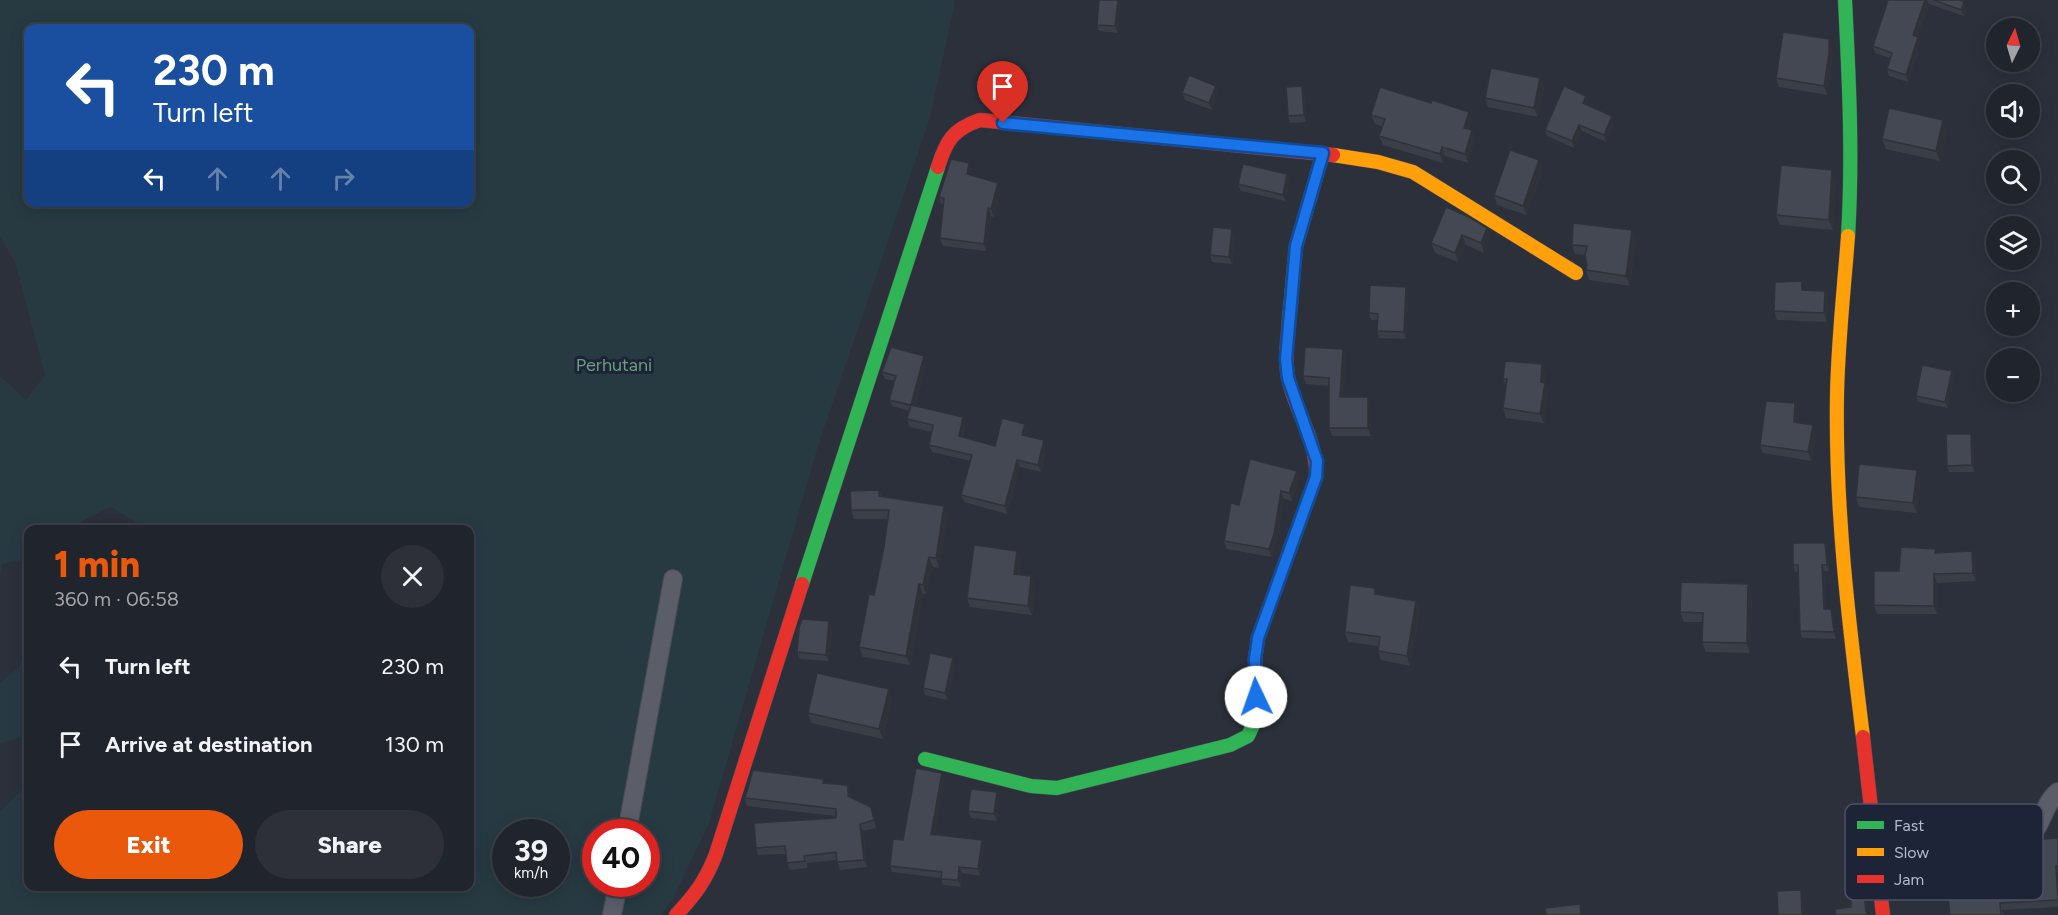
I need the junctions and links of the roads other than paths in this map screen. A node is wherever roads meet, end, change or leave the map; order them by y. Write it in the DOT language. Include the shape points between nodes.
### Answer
graph roads {
  1 [pos="1845,0"];
  2 [pos="1323,153"];
  3 [pos="1576,273"];
  4 [pos="673,579"];
  5 [pos="925,759"];
  6 [pos="2058,792"];
  7 [pos="1870,804"];
  8 [pos="2043,811"];
  9 [pos="629,819"];
  10 [pos="615,897"];
  11 [pos="1881,900"];
  12 [pos="612,915"];
  13 [pos="676,915"];
  14 [pos="1883,915"];
  1 -- 7 [label="street" via="1851,183 1837,394 1838,472 1845,585"];
  2 -- 3 [label="street" via="1413,172"];
  2 -- 5 [label="street" via="1296,246 1286,359 1288,378 1317,461 1316,477 1258,638 1257,716 1248,736 1230,745 1057,788 1031,786"];
  2 -- 13 [label="street" via="980,120 963,125 953,134 944,148 724,832 697,894"];
  4 -- 9 [label="street"];
  6 -- 8 [label="street"];
  10 -- 12 [label="street"];
  11 -- 14 [label="street"];
}
